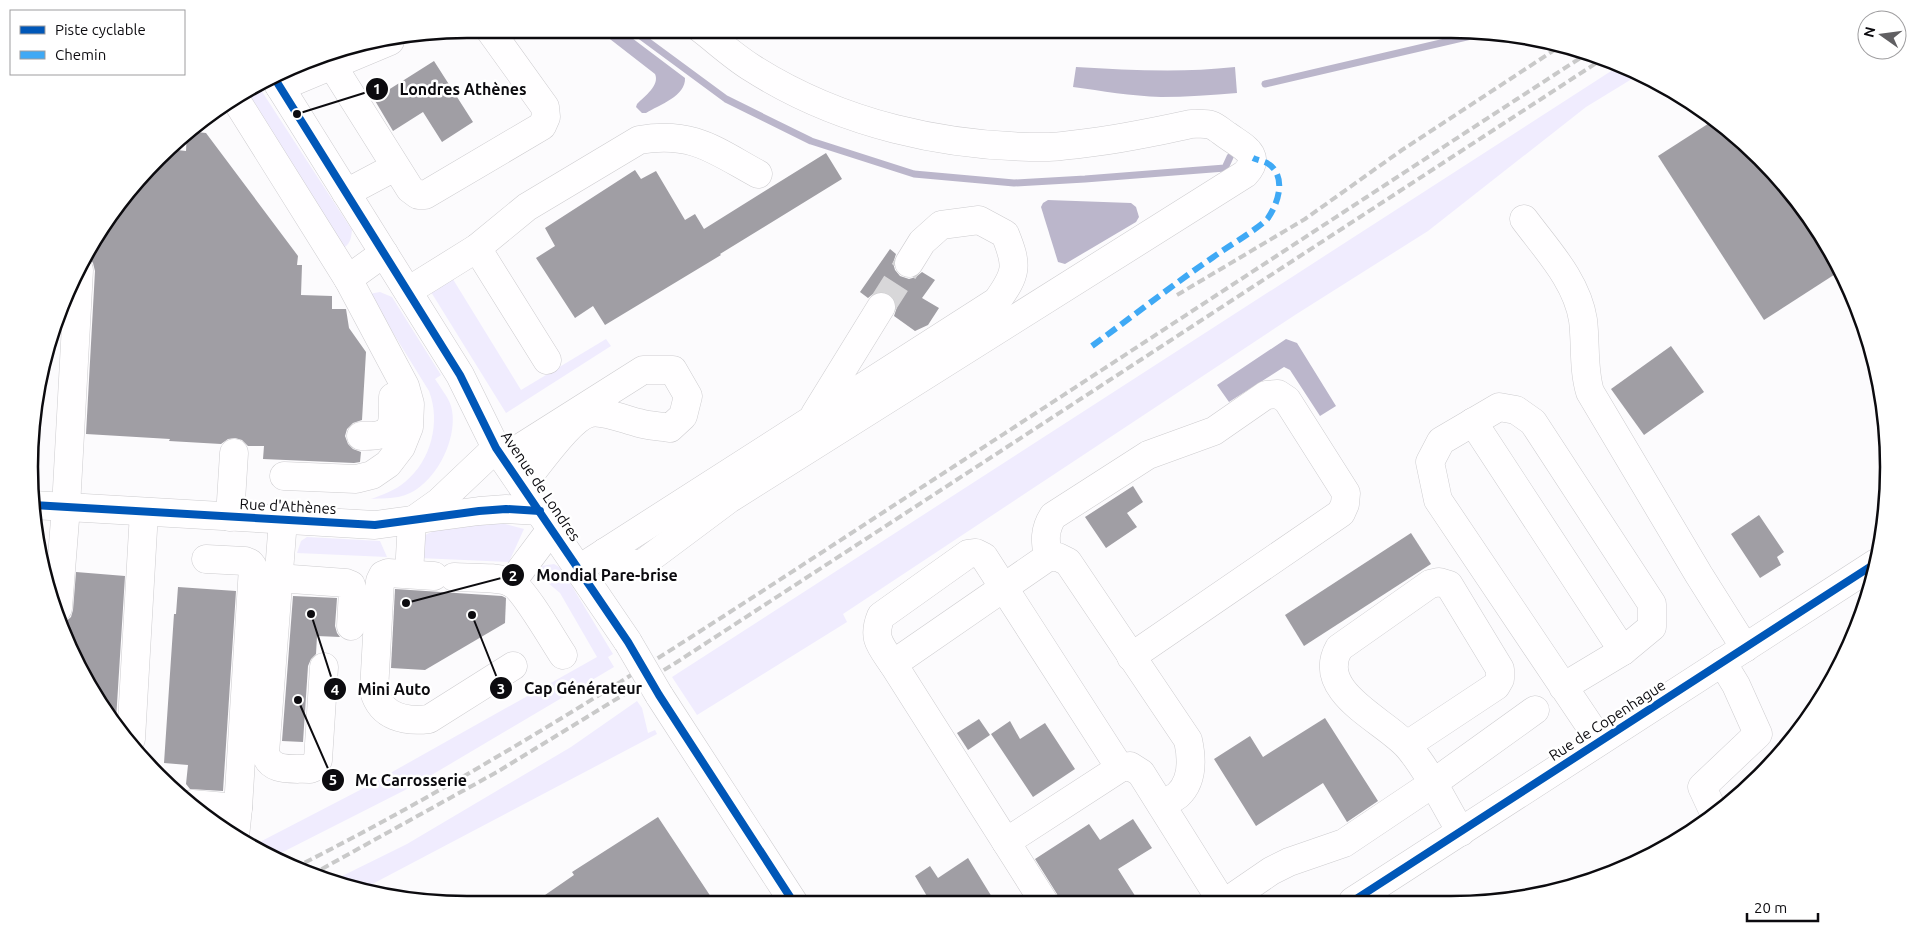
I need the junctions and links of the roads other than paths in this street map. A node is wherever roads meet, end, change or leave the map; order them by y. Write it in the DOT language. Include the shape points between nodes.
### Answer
graph roads {
  1 [pos="495,38"];
  2 [pos="713,38"];
  3 [pos="376,47"];
  4 [pos="332,65"];
  5 [pos="278,83"];
  6 [pos="238,104"];
  7 [pos="395,167"];
  8 [pos="758,174"];
  9 [pos="346,193"];
  10 [pos="1524,219"];
  11 [pos="477,248"];
  12 [pos="384,254"];
  13 [pos="909,263"];
  14 [pos="348,279"];
  15 [pos="78,285"];
  16 [pos="408,291"];
  17 [pos="881,307"];
  18 [pos="547,360"];
  19 [pos="401,379"];
  20 [pos="812,420"];
  21 [pos="1473,422"];
  22 [pos="361,436"];
  23 [pos="500,453"];
  24 [pos="234,454"];
  25 [pos="522,485"];
  26 [pos="39,505"];
  27 [pos="66,507"];
  28 [pos="144,512"];
  29 [pos="237,517"];
  30 [pos="546,519"];
  31 [pos="294,520"];
  32 [pos="412,521"];
  33 [pos="605,552"];
  34 [pos="1048,557"];
  35 [pos="206,559"];
  36 [pos="241,561"];
  37 [pos="579,569"];
  38 [pos="1867,570"];
  39 [pos="432,576"];
  40 [pos="278,578"];
  41 [pos="511,583"];
  42 [pos="1003,588"];
  43 [pos="59,600"];
  44 [pos="351,626"];
  45 [pos="1745,648"];
  46 [pos="1623,651"];
  47 [pos="563,656"];
  48 [pos="1132,657"];
  49 [pos="1722,662"];
  50 [pos="892,664"];
  51 [pos="513,666"];
  52 [pos="324,667"];
  53 [pos="1564,687"];
  54 [pos="1535,710"];
  55 [pos="130,733"];
  56 [pos="1600,741"];
  57 [pos="1407,745"];
  58 [pos="1120,768"];
  59 [pos="1432,784"];
  60 [pos="203,805"];
  61 [pos="1161,806"];
  62 [pos="1711,807"];
  63 [pos="238,808"];
  64 [pos="236,828"];
  65 [pos="1461,832"];
  66 [pos="1006,842"];
  67 [pos="790,896"];
  68 [pos="1040,896"];
  69 [pos="1218,896"];
  70 [pos="1235,896"];
  71 [pos="1361,896"];
  1 -- 7 [label="street" via="545,107 546,117 542,126 425,194 418,195 410,189"];
  2 -- 33 [label="street" via="752,68 799,93 854,118 915,134 979,144 1050,147 1116,140 1201,123 1212,125 1248,150 1253,158 1245,174 729,499 642,564 622,563"];
  3 -- 4 [label="street"];
  4 -- 5 [label="street"];
  4 -- 7 [label="street"];
  5 -- 9 [label="street, Avenue de Londres"];
  6 -- 14 [label="street"];
  7 -- 9 [label="street"];
  8 -- 11 [label="street" via="702,143 659,136 639,140 526,207"];
  9 -- 12 [label="street, Avenue de Londres"];
  10 -- 45 [label="street" via="1572,284 1583,321 1586,378 1590,392"];
  11 -- 16 [label="street"];
  11 -- 18 [label="street"];
  12 -- 14 [label="street"];
  12 -- 16 [label="street, Avenue de Londres"];
  13 -- 20 [label="street" via="922,242 942,225 979,220 1005,234 1014,256 1012,280 997,301"];
  14 -- 19 [label="street"];
  15 -- 27 [label="street"];
  16 -- 23 [label="street, Avenue de Londres" via="460,375"];
  17 -- 20 [label="street"];
  19 -- 22 [label="street" via="393,393 390,429 384,435"];
  19 -- 31 [label="street" via="410,404 409,427 401,447 388,464 372,475 356,479 296,477"];
  20 -- 33 [label="street"];
  21 -- 46 [label="street"];
  21 -- 46 [label="street" via="1499,407 1516,410 1533,422 1555,455 1652,604 1652,626"];
  21 -- 53 [label="street" via="1441,441 1430,462 1438,500"];
  23 -- 25 [label="street, Avenue de Londres"];
  23 -- 25 [label="street, Rue d'Athènes" via="644,370 673,370 688,396 683,416 670,428 592,412 576,420"];
  23 -- 32 [label="street, Rue d'Athènes"];
  24 -- 29 [label="street"];
  25 -- 30 [label="street, Avenue de Londres"];
  26 -- 27 [label="street, Rue d'Athènes"];
  27 -- 28 [label="street, Rue d'Athènes"];
  27 -- 43 [label="street"];
  28 -- 29 [label="street, Rue d'Athènes"];
  28 -- 55 [label="street"];
  29 -- 31 [label="street, Rue d'Athènes"];
  29 -- 36 [label="street"];
  30 -- 32 [label="street, Rue d'Athènes" via="506,509"];
  30 -- 37 [label="street, Avenue de Londres"];
  30 -- 41 [label="street"];
  31 -- 32 [label="street, Rue d'Athènes" via="375,525"];
  31 -- 40 [label="street"];
  32 -- 39 [label="street"];
  33 -- 37 [label="street"];
  34 -- 42 [label="street"];
  34 -- 48 [label="street" via="1068,562"];
  34 -- 48 [label="street" via="1045,538 1047,525 1053,516 1148,455 1214,431 1266,395 1278,394 1287,400 1346,493 1341,513"];
  35 -- 36 [label="street"];
  36 -- 63 [label="street" via="253,567"];
  37 -- 67 [label="street, Avenue de Londres, bridge"];
  38 -- 45 [label="street, Rue de Copenhague"];
  39 -- 41 [label="street"];
  39 -- 51 [label="street" via="388,573 380,581 374,691 385,711 414,721 429,719"];
  40 -- 44 [label="street" via="351,585"];
  40 -- 52 [label="street" via="265,753 274,767 315,767"];
  41 -- 47 [label="street" via="522,593"];
  42 -- 50 [label="street"];
  42 -- 50 [label="street" via="984,557 968,554 881,616 876,638"];
  42 -- 58 [label="street"];
  45 -- 49 [label="street, Rue de Copenhague"];
  46 -- 53 [label="street"];
  48 -- 61 [label="street" via="1188,740 1192,759 1187,782 1178,795"];
  49 -- 56 [label="street, Rue de Copenhague"];
  49 -- 62 [label="street" via="1758,734 1702,787"];
  50 -- 66 [label="street"];
  53 -- 56 [label="street"];
  54 -- 59 [label="street"];
  56 -- 65 [label="street, Rue de Copenhague"];
  57 -- 57 [label="street" via="1361,711 1342,689 1334,672 1334,656 1346,643 1430,584 1439,582 1449,585 1500,669 1500,679 1496,686"];
  57 -- 59 [label="street"];
  58 -- 61 [label="street" via="1130,766 1141,773"];
  58 -- 66 [label="street"];
  59 -- 65 [label="street"];
  59 -- 70 [label="street" via="1344,843 1289,862"];
  60 -- 63 [label="street"];
  61 -- 69 [label="street"];
  63 -- 64 [label="street"];
  65 -- 71 [label="street, Rue de Copenhague"];
  66 -- 68 [label="street"];
}
